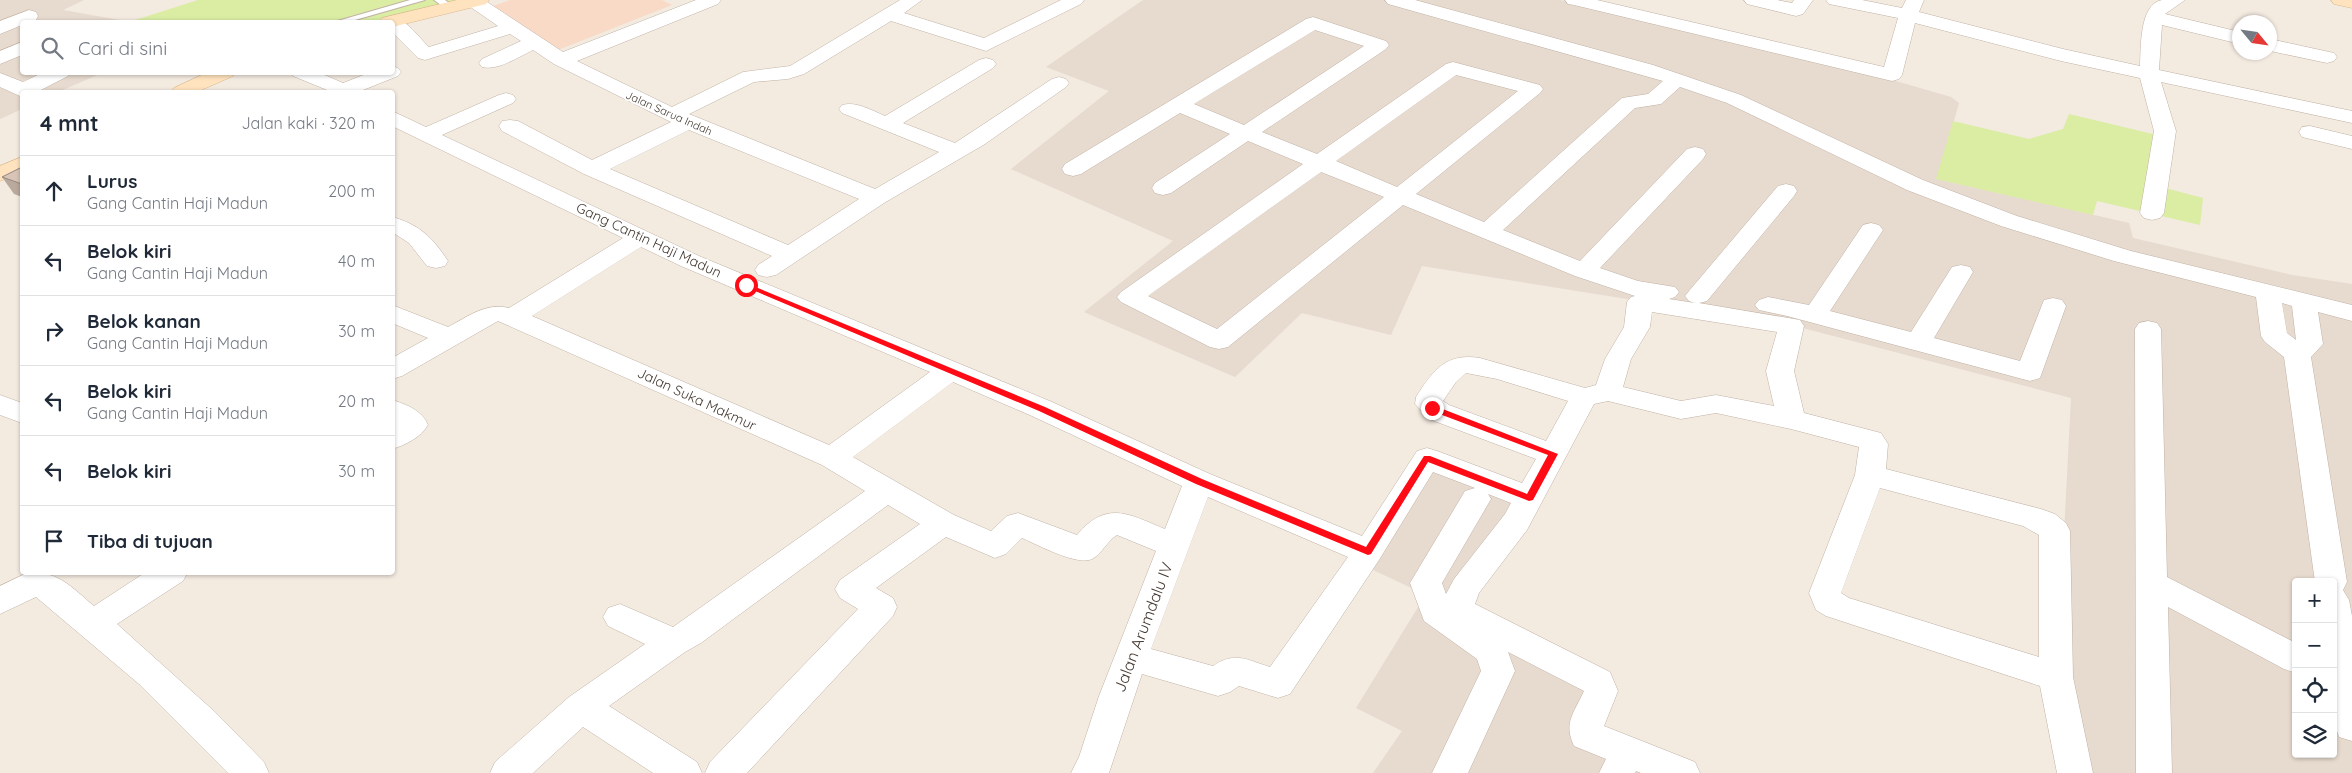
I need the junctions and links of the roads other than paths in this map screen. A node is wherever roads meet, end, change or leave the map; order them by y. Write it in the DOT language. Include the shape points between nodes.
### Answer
graph roads {
  1 [pos="420,0"];
  2 [pos="712,0"];
  3 [pos="913,0"];
  4 [pos="1075,0"];
  5 [pos="1394,0"];
  6 [pos="1574,0"];
  7 [pos="1753,0"];
  8 [pos="1804,0"];
  9 [pos="1835,0"];
  10 [pos="2176,0"];
  11 [pos="477,1"];
  12 [pos="445,4"];
  13 [pos="1912,7"];
  14 [pos="887,14"];
  15 [pos="29,16"];
  16 [pos="2153,17"];
  17 [pos="346,20"];
  18 [pos="395,21"];
  19 [pos="395,26"];
  20 [pos="515,27"];
  21 [pos="0,28"];
  22 [pos="2232,36"];
  23 [pos="536,42"];
  24 [pos="2277,46"];
  25 [pos="20,49"];
  26 [pos="425,54"];
  27 [pos="2327,57"];
  28 [pos="0,58"];
  29 [pos="561,60"];
  30 [pos="488,63"];
  31 [pos="986,64"];
  32 [pos="1646,69"];
  33 [pos="395,71"];
  34 [pos="2149,74"];
  35 [pos="55,75"];
  36 [pos="219,75"];
  37 [pos="307,75"];
  38 [pos="385,75"];
  39 [pos="0,79"];
  40 [pos="1678,80"];
  41 [pos="1059,83"];
  42 [pos="24,90"];
  43 [pos="28,90"];
  44 [pos="186,90"];
  45 [pos="344,90"];
  46 [pos="348,90"];
  47 [pos="506,100"];
  48 [pos="1630,102"];
  49 [pos="1178,104"];
  50 [pos="849,109"];
  51 [pos="2352,117"];
  52 [pos="679,118"];
  53 [pos="395,119"];
  54 [pos="886,124"];
  55 [pos="510,126"];
  56 [pos="2310,132"];
  57 [pos="1246,133"];
  58 [pos="425,135"];
  59 [pos="2352,143"];
  60 [pos="956,151"];
  61 [pos="1695,154"];
  62 [pos="1319,163"];
  63 [pos="20,165"];
  64 [pos="592,169"];
  65 [pos="1073,169"];
  66 [pos="0,174"];
  67 [pos="1163,188"];
  68 [pos="1786,191"];
  69 [pos="1400,196"];
  70 [pos="876,198"];
  71 [pos="2152,213"];
  72 [pos="395,225"];
  73 [pos="1871,230"];
  74 [pos="1487,232"];
  75 [pos="640,238"];
  76 [pos="790,255"];
  77 [pos="436,261"];
  78 [pos="767,270"];
  79 [pos="1584,271"];
  80 [pos="1961,272"];
  81 [pos="2268,292"];
  82 [pos="1698,296"];
  83 [pos="2304,302"];
  84 [pos="2053,306"];
  85 [pos="2352,314"];
  86 [pos="395,315"];
  87 [pos="512,316"];
  88 [pos="1803,320"];
  89 [pos="2148,329"];
  90 [pos="449,337"];
  91 [pos="1918,342"];
  92 [pos="2297,354"];
  93 [pos="395,368"];
  94 [pos="949,371"];
  95 [pos="1596,394"];
  96 [pos="0,404"];
  97 [pos="395,411"];
  98 [pos="20,413"];
  99 [pos="1791,419"];
  100 [pos="395,437"];
  101 [pos="1553,454"];
  102 [pos="832,458"];
  103 [pos="1870,475"];
  104 [pos="1199,481"];
  105 [pos="887,490"];
  106 [pos="1529,498"];
  107 [pos="1476,499"];
  108 [pos="943,523"];
  109 [pos="1174,546"];
  110 [pos="1368,552"];
  111 [pos="167,575"];
  112 [pos="2329,578"];
  113 [pos="2151,582"];
  114 [pos="0,601"];
  115 [pos="620,618"];
  116 [pos="93,623"];
  117 [pos="2336,623"];
  118 [pos="673,642"];
  119 [pos="1131,657"];
  120 [pos="2292,657"];
  121 [pos="2056,677"];
  122 [pos="2344,684"];
  123 [pos="581,707"];
  124 [pos="2352,726"];
  125 [pos="251,773"];
  126 [pos="508,773"];
  127 [pos="684,773"];
  128 [pos="723,773"];
  129 [pos="1089,773"];
  130 [pos="1450,773"];
  131 [pos="1682,773"];
  132 [pos="2075,773"];
  133 [pos="2154,773"];
  1 -- 17 [label="lane"];
  2 -- 29 [label="street"];
  3 -- 14 [label="street"];
  4 -- 14 [label="street" via="986,45"];
  5 -- 32 [label="street"];
  6 -- 13 [label="street" via="1892,74"];
  7 -- 8 [label="street" via="1796,10"];
  9 -- 13 [label="street"];
  10 -- 16 [label="street" via="2163,6"];
  11 -- 12 [label="main road"];
  11 -- 20 [label="street, Jalan Sarua Indah"];
  12 -- 18 [label="main road"];
  13 -- 34 [label="street" via="2061,55"];
  14 -- 52 [label="street" via="797,70 750,76"];
  15 -- 21 [label="street"];
  16 -- 22 [label="street"];
  16 -- 34 [label="street"];
  19 -- 26 [label="street"];
  20 -- 23 [label="street, Jalan Sarua Indah"];
  20 -- 26 [label="street"];
  23 -- 29 [label="street, Jalan Sarua Indah"];
  23 -- 30 [label="street"];
  24 -- 27 [label="street"];
  25 -- 28 [label="street"];
  26 -- 33 [label="street" via="425,59"];
  29 -- 52 [label="street, Jalan Sarua Indah"];
  31 -- 54 [label="street"];
  32 -- 40 [label="street"];
  32 -- 48 [label="street" via="1619,91"];
  34 -- 51 [label="street"];
  34 -- 71 [label="street" via="2165,131"];
  35 -- 43 [label="street"];
  36 -- 44 [label="main road"];
  37 -- 45 [label="street"];
  38 -- 46 [label="street"];
  39 -- 42 [label="street"];
  40 -- 48 [label="street" via="1654,100"];
  40 -- 81 [label="street" via="1734,99 1915,185 2008,221 2123,256"];
  41 -- 60 [label="street"];
  47 -- 58 [label="street"];
  48 -- 74 [label="street"];
  49 -- 57 [label="street"];
  49 -- 57 [label="street" via="1313,23 1379,45"];
  49 -- 65 [label="street"];
  50 -- 54 [label="street"];
  52 -- 64 [label="street"];
  52 -- 70 [label="street, Jalan Sarua Indah"];
  53 -- 58 [label="street, Gang Cantin Haji Madun"];
  54 -- 60 [label="street"];
  55 -- 64 [label="street"];
  56 -- 59 [label="street"];
  57 -- 62 [label="street"];
  57 -- 67 [label="street"];
  58 -- 75 [label="street, Gang Cantin Haji Madun"];
  60 -- 70 [label="street"];
  61 -- 79 [label="street"];
  62 -- 69 [label="street"];
  62 -- 69 [label="street" via="1452,68 1533,89"];
  62 -- 69 [label="street" via="1130,298 1219,340"];
  63 -- 66 [label="main road"];
  64 -- 76 [label="street"];
  68 -- 82 [label="street"];
  69 -- 74 [label="street"];
  70 -- 76 [label="street"];
  72 -- 77 [label="street" via="416,235"];
  73 -- 88 [label="street"];
  74 -- 79 [label="street"];
  75 -- 87 [label="street"];
  75 -- 94 [label="street, Gang Cantin Haji Madun"];
  76 -- 78 [label="street"];
  79 -- 82 [label="street" via="1634,288"];
  80 -- 91 [label="street"];
  81 -- 83 [label="street"];
  81 -- 92 [label="street" via="2274,336"];
  82 -- 88 [label="street" via="1788,308"];
  83 -- 85 [label="street"];
  83 -- 92 [label="street" via="2310,344"];
  84 -- 91 [label="street" via="2030,372"];
  86 -- 90 [label="street"];
  87 -- 90 [label="street, Jalan Suka Makmur" via="492,314"];
  87 -- 102 [label="street, Jalan Suka Makmur"];
  88 -- 91 [label="street"];
  88 -- 95 [label="street" via="1640,302 1637,327"];
  88 -- 99 [label="street" via="1780,371"];
  89 -- 113 [label="street"];
  90 -- 93 [label="street, Jalan Suka Makmur"];
  92 -- 112 [label="street"];
  94 -- 102 [label="street"];
  94 -- 104 [label="street, Gang Cantin Haji Madun" via="1042,409"];
  95 -- 99 [label="street" via="1681,410 1716,404"];
  95 -- 101 [label="street"];
  95 -- 101 [label="street" via="1464,364 1457,366 1430,397 1429,404 1439,412"];
  96 -- 98 [label="street"];
  97 -- 100 [label="street" via="414,425"];
  99 -- 103 [label="street" via="1871,440 1874,444"];
  101 -- 106 [label="street"];
  102 -- 105 [label="street, Jalan Suka Makmur"];
  103 -- 121 [label="street" via="2030,517 2055,531"];
  103 -- 121 [label="street" via="1825,593 1828,600 1838,607"];
  104 -- 109 [label="street, Jalan Arumdalu IV"];
  104 -- 110 [label="street, Gang Cantin Haji Madun"];
  105 -- 108 [label="street, Jalan Suka Makmur"];
  105 -- 118 [label="street" via="689,634"];
  106 -- 110 [label="street" via="1427,458"];
  106 -- 131 [label="street" via="1516,522 1465,588 1458,606 1464,614 1598,682 1601,691 1586,726 1587,735"];
  107 -- 130 [label="street" via="1426,583 1436,612 1491,651 1498,671"];
  108 -- 109 [label="street, Jalan Suka Makmur" via="995,546 1018,524 1083,550 1110,523 1119,523"];
  108 -- 128 [label="street" via="850,589 881,607"];
  109 -- 119 [label="street, Jalan Arumdalu IV"];
  110 -- 119 [label="street" via="1278,684 1234,670 1218,682"];
  111 -- 116 [label="street"];
  113 -- 120 [label="street"];
  113 -- 133 [label="street"];
  114 -- 116 [label="street" via="32,584 43,584"];
  115 -- 118 [label="street"];
  116 -- 125 [label="street" via="163,685"];
  117 -- 122 [label="street"];
  118 -- 123 [label="street"];
  119 -- 129 [label="street, Jalan Arumdalu IV"];
  121 -- 132 [label="street"];
  122 -- 124 [label="street"];
  123 -- 126 [label="street"];
  123 -- 127 [label="street"];
}
